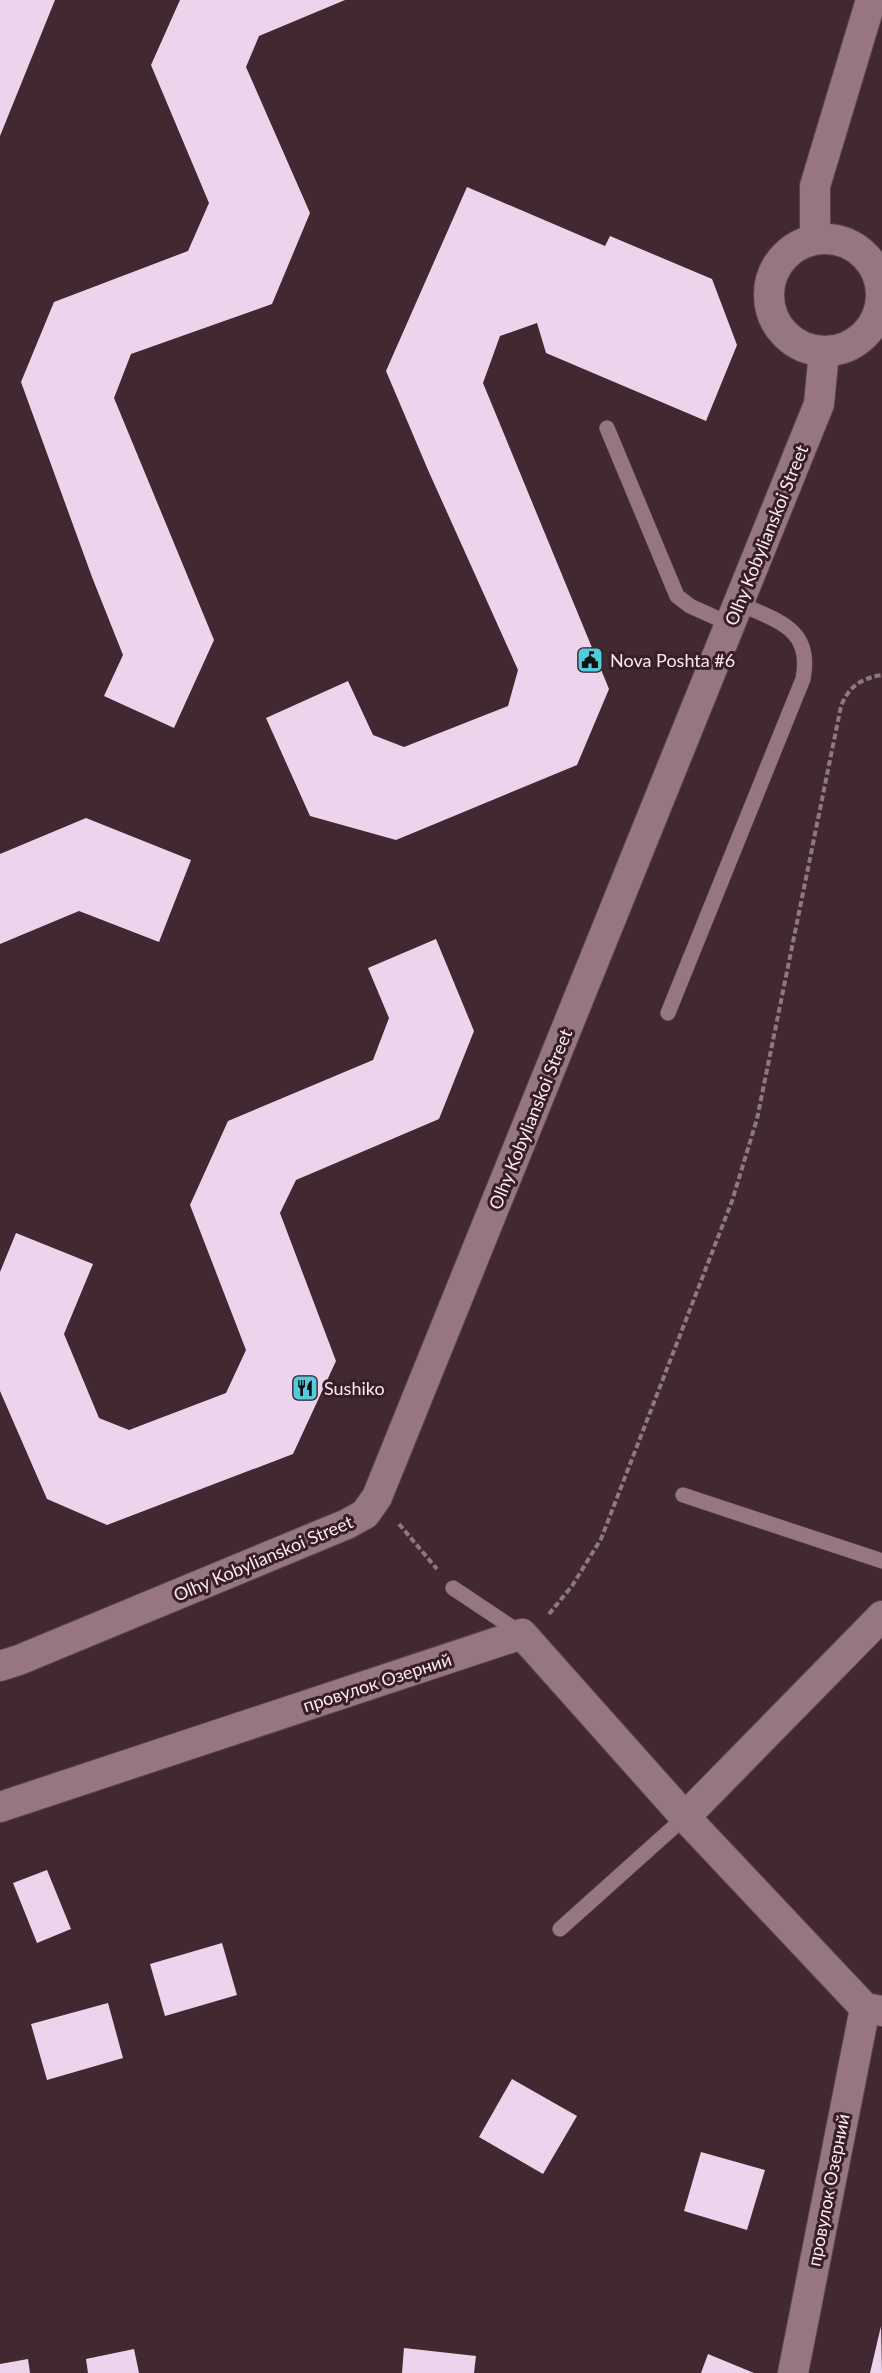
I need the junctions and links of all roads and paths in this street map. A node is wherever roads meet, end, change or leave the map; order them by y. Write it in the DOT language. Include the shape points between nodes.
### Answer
graph roads {
  1 [pos="871,0"];
  2 [pos="815,239"];
  3 [pos="824,352"];
  4 [pos="608,428"];
  5 [pos="734,614"];
  6 [pos="882,675"];
  7 [pos="668,1013"];
  8 [pos="683,1495"];
  9 [pos="377,1497"];
  10 [pos="882,1560"];
  11 [pos="453,1588"];
  12 [pos="882,1616"];
  13 [pos="522,1634"];
  14 [pos="0,1666"];
  15 [pos="0,1808"];
  16 [pos="685,1817"];
  17 [pos="560,1929"];
  18 [pos="873,2009"];
  19 [pos="793,2373"];
  1 -- 2 [label="street" via="814,186"];
  2 -- 3 [label="street" via="783,256 768,290 769,308 790,339 806,349"];
  2 -- 3 [label="street" via="834,239 866,256 881,290 876,317 860,340"];
  3 -- 5 [label="street, Olhy Kobylianskoi Street" via="819,404"];
  4 -- 5 [label="lane" via="677,596 690,606"];
  5 -- 7 [label="lane" via="780,623 794,632 805,649 806,662 803,679"];
  5 -- 9 [label="street, Olhy Kobylianskoi Street"];
  6 -- 13 [label="path" via="859,682 841,706 757,1119 732,1201 601,1539 555,1608"];
  8 -- 10 [label="lane"];
  9 -- 11 [label="path"];
  9 -- 14 [label="street, Olhy Kobylianskoi Street" via="365,1514 347,1524"];
  11 -- 13 [label="lane"];
  12 -- 16 [label="street"];
  13 -- 15 [label="street, провулок Озерний"];
  13 -- 16 [label="street, провулок Озерний"];
  16 -- 17 [label="lane"];
  16 -- 18 [label="street, провулок Озерний"];
  18 -- 19 [label="street, провулок Озерний"];
}
